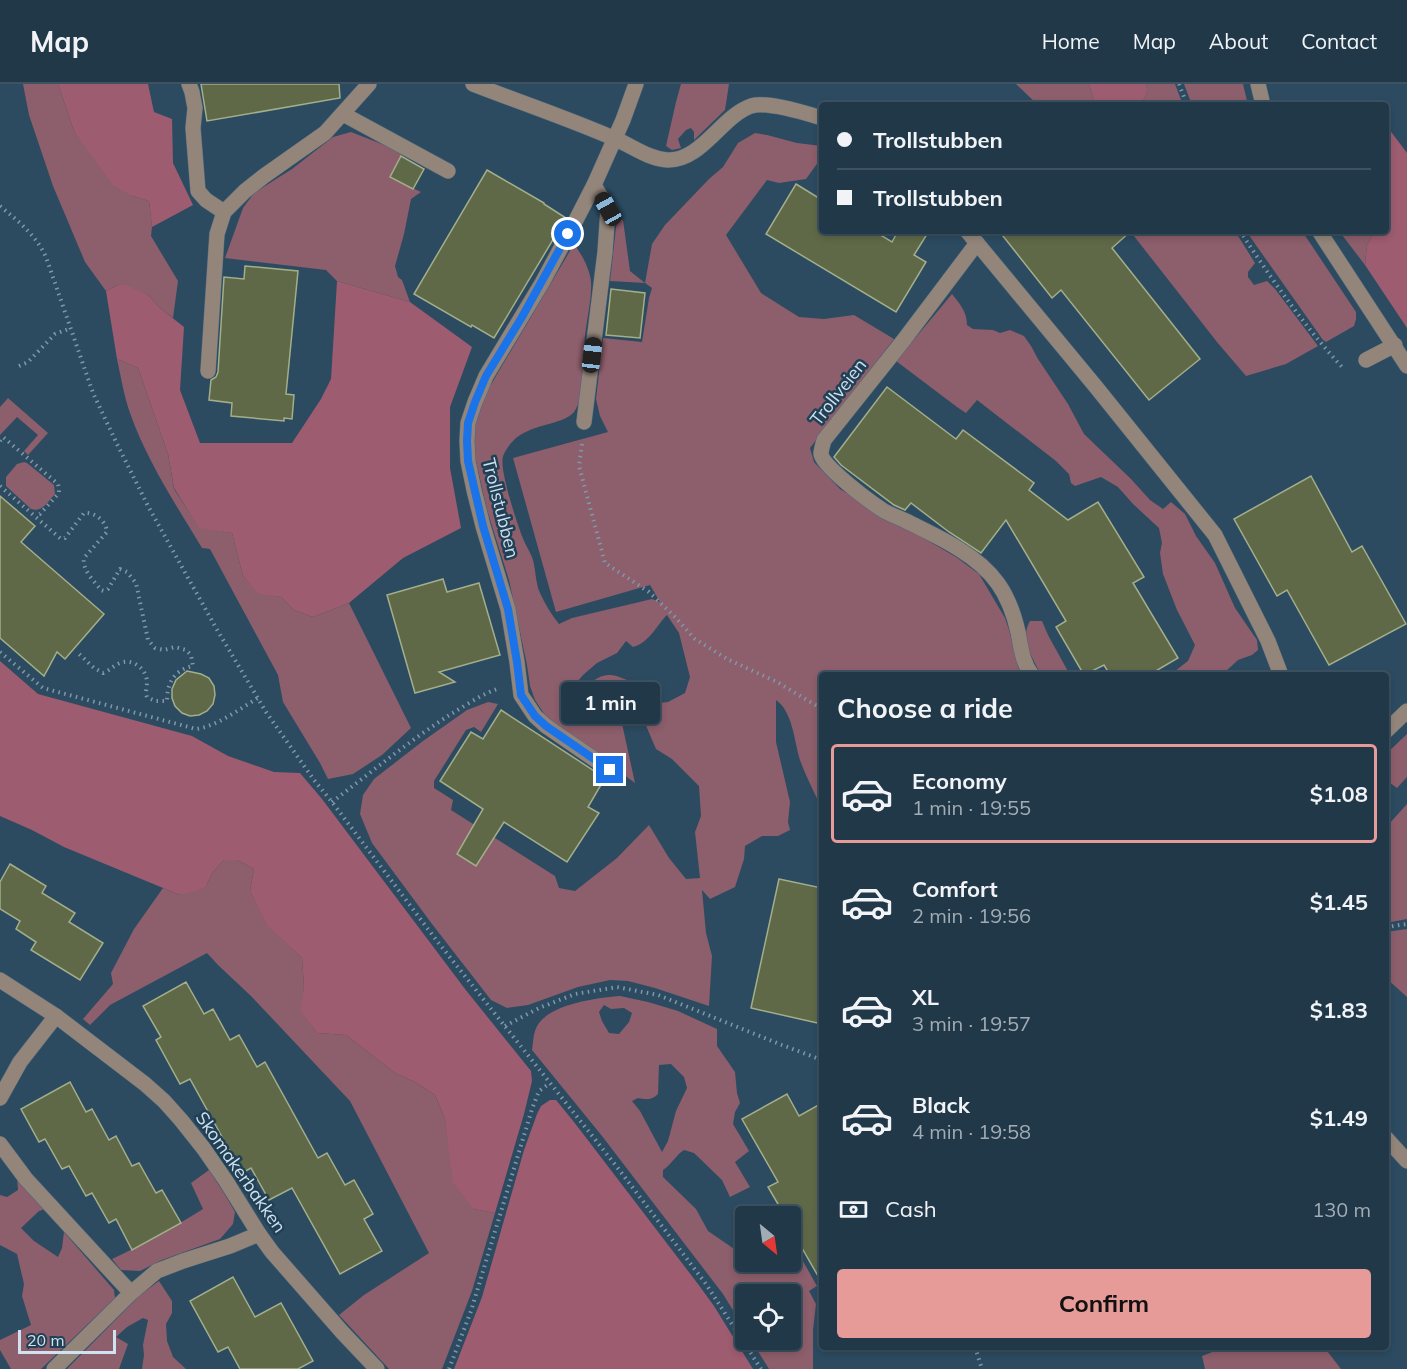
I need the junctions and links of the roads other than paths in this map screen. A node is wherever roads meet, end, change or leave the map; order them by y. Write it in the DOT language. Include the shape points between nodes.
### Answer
graph roads {
  1 [pos="189,84"];
  2 [pos="369,84"];
  3 [pos="472,84"];
  4 [pos="636,84"];
  5 [pos="1258,84"];
  6 [pos="1262,102"];
  7 [pos="343,114"];
  8 [pos="819,117"];
  9 [pos="614,138"];
  10 [pos="448,171"];
  11 [pos="594,185"];
  12 [pos="224,212"];
  13 [pos="970,234"];
  14 [pos="1321,234"];
  15 [pos="977,243"];
  16 [pos="1395,345"];
  17 [pos="1366,360"];
  18 [pos="1407,366"];
  19 [pos="208,371"];
  20 [pos="584,422"];
  21 [pos="1030,672"];
  22 [pos="1280,672"];
  23 [pos="1407,711"];
  24 [pos="1389,728"];
  25 [pos="610,770"];
  26 [pos="0,980"];
  27 [pos="56,1016"];
  28 [pos="0,1098"];
  29 [pos="1389,1141"];
  30 [pos="0,1143"];
  31 [pos="1407,1161"];
  32 [pos="259,1234"];
  33 [pos="131,1293"];
  34 [pos="54,1369"];
  35 [pos="377,1369"];
  1 -- 12 [label="street" via="195,108 198,191"];
  2 -- 7 [label="street"];
  3 -- 9 [label="street"];
  4 -- 9 [label="street, Trollstubben"];
  5 -- 6 [label="street"];
  7 -- 10 [label="street"];
  7 -- 12 [label="street"];
  8 -- 9 [label="street" via="766,105 751,106 733,116 686,156 669,160"];
  9 -- 11 [label="street, Trollstubben"];
  11 -- 20 [label="street" via="608,209"];
  11 -- 25 [label="street, Trollstubben" via="486,376 468,423 467,441 483,526 508,609 521,695 546,726"];
  12 -- 19 [label="street" via="217,234"];
  13 -- 15 [label="street"];
  14 -- 16 [label="street"];
  15 -- 21 [label="street, Trollveien" via="824,440 821,453 825,464 881,509 959,549 990,572 1009,602"];
  15 -- 22 [label="street" via="1215,535"];
  16 -- 17 [label="street"];
  16 -- 18 [label="street"];
  23 -- 24 [label="street"];
  26 -- 27 [label="street, Skomakerbakken"];
  27 -- 28 [label="street" via="20,1062"];
  27 -- 32 [label="street, Skomakerbakken" via="164,1101 204,1149"];
  29 -- 31 [label="street"];
  30 -- 33 [label="street" via="26,1179"];
  32 -- 33 [label="street" via="157,1271"];
  32 -- 35 [label="street, Skomakerbakken"];
  33 -- 34 [label="street"];
}
